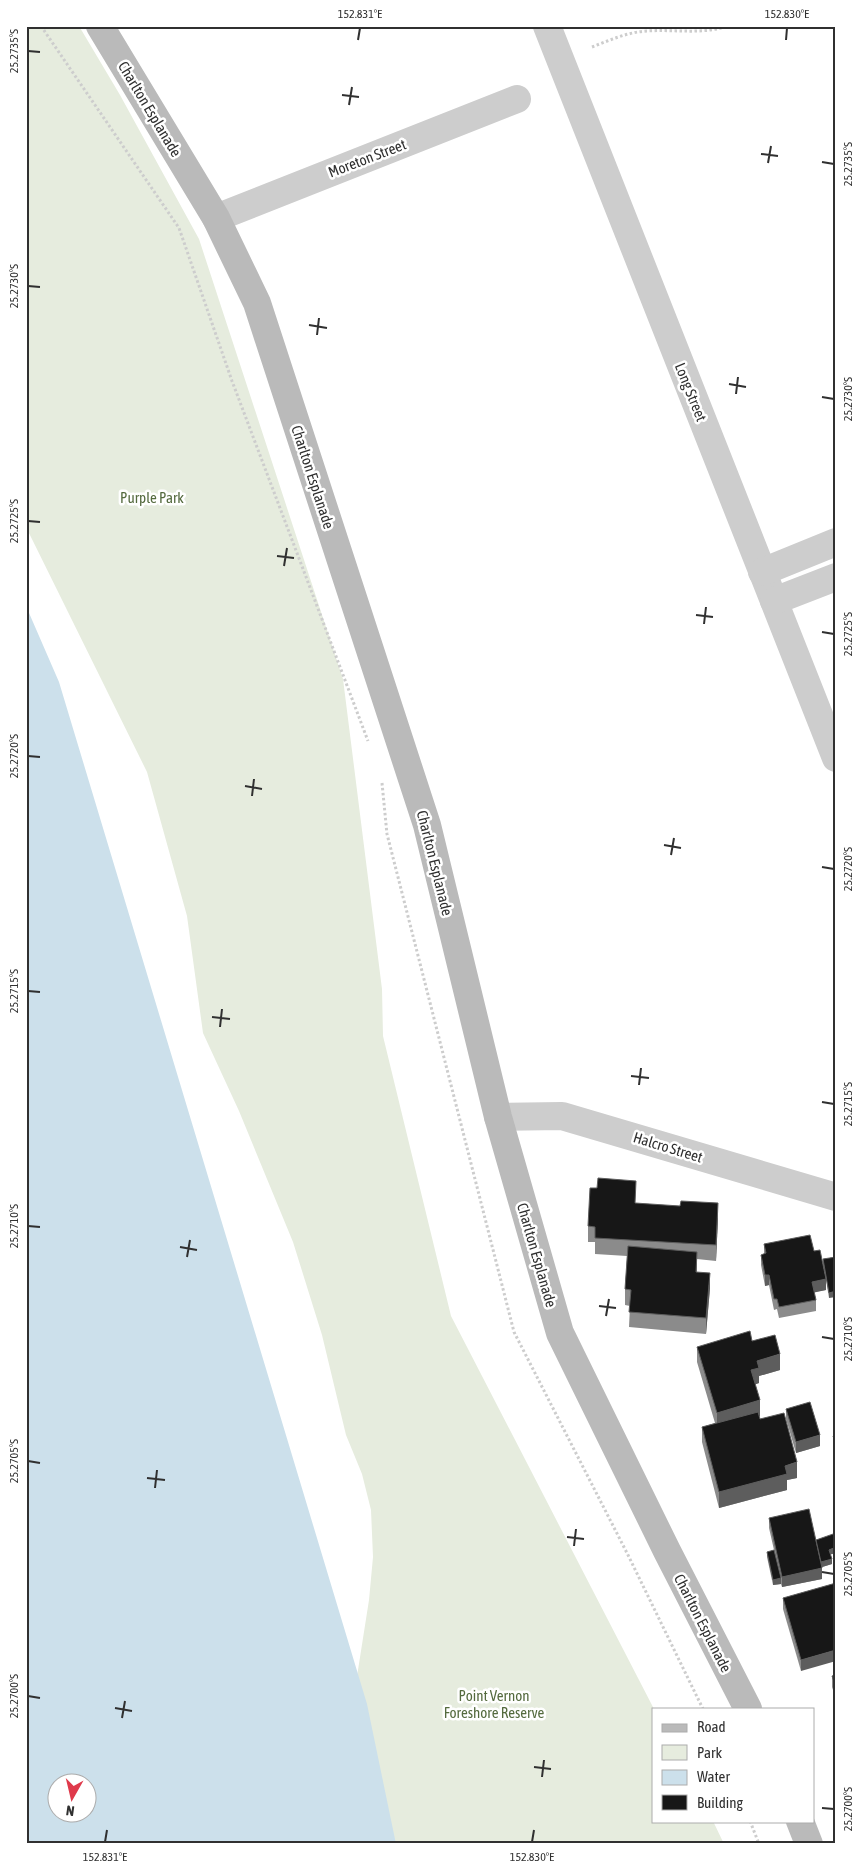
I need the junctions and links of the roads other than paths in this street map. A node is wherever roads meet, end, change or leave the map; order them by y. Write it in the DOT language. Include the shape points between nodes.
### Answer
graph roads {
  1 [pos="100,26"];
  2 [pos="547,26"];
  3 [pos="517,99"];
  4 [pos="216,218"];
  5 [pos="836,542"];
  6 [pos="762,572"];
  7 [pos="836,577"];
  8 [pos="774,602"];
  9 [pos="836,758"];
  10 [pos="498,1117"];
  11 [pos="836,1197"];
  12 [pos="747,1708"];
  13 [pos="800,1822"];
  14 [pos="809,1844"];
  1 -- 4 [label="street, Charlton Esplanade"];
  2 -- 6 [label="street, Long Street"];
  3 -- 4 [label="street, Moreton Street"];
  4 -- 10 [label="street, Charlton Esplanade" via="257,303 427,825"];
  5 -- 6 [label="street"];
  6 -- 8 [label="street, Long Street"];
  7 -- 8 [label="street"];
  8 -- 9 [label="street, Long Street"];
  10 -- 11 [label="street, Halcro Street" via="562,1116"];
  10 -- 12 [label="street, Charlton Esplanade" via="560,1333 666,1551"];
  13 -- 14 [label="street"];
}
